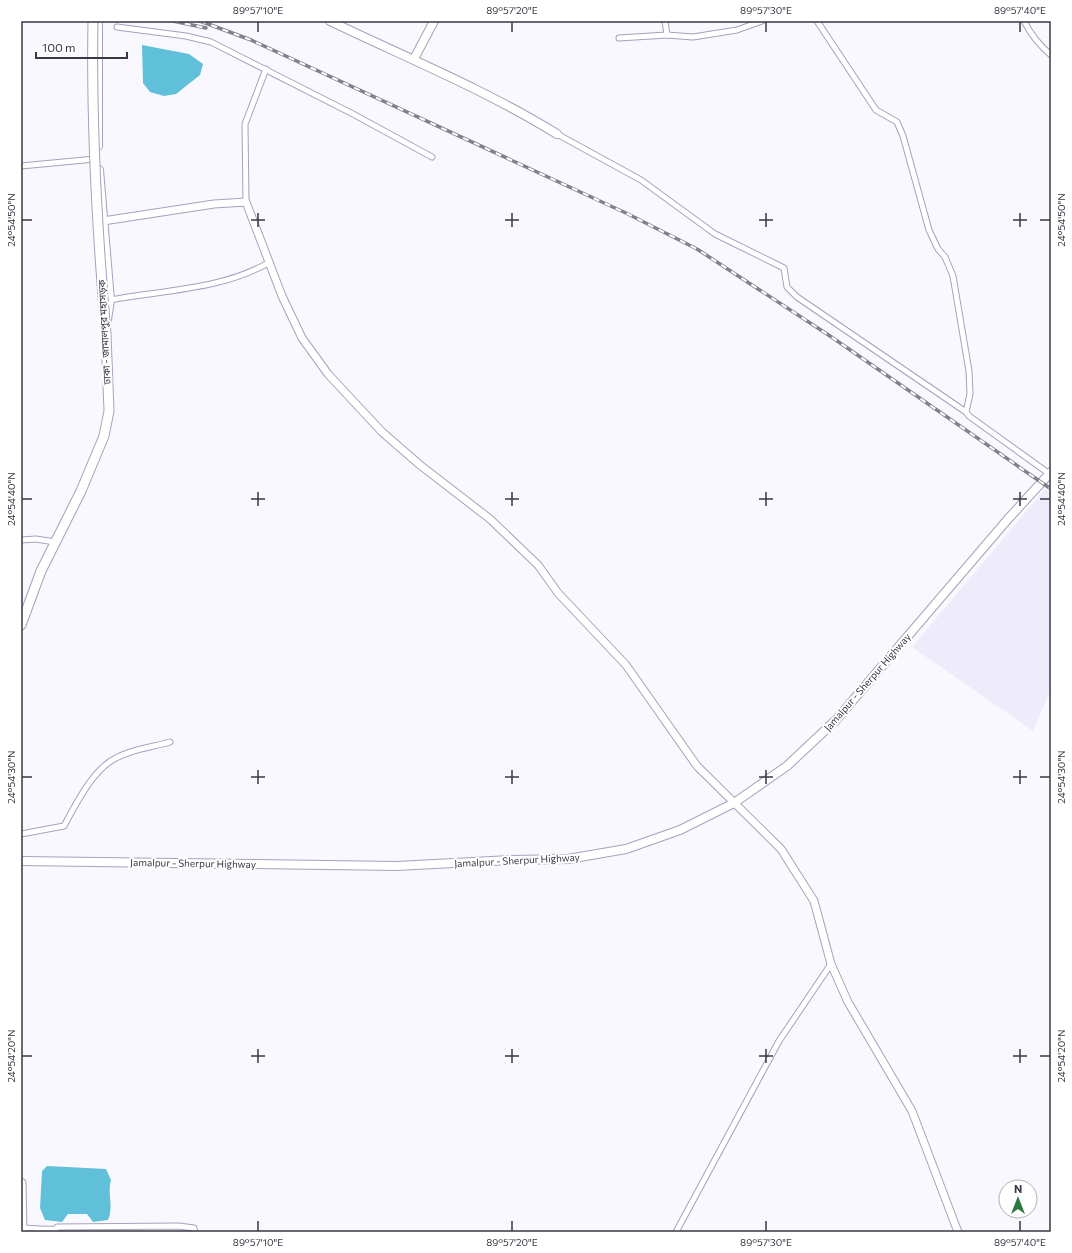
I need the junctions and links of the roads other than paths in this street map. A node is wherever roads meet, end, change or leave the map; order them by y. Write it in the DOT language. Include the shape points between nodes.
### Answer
graph roads {
  1 [pos="93,21"];
  2 [pos="98,21"];
  3 [pos="330,21"];
  4 [pos="434,21"];
  5 [pos="665,21"];
  6 [pos="762,21"];
  7 [pos="817,21"];
  8 [pos="1024,21"];
  9 [pos="117,27"];
  10 [pos="667,35"];
  11 [pos="619,38"];
  12 [pos="1051,55"];
  13 [pos="414,59"];
  14 [pos="266,69"];
  15 [pos="557,134"];
  16 [pos="432,157"];
  17 [pos="98,159"];
  18 [pos="21,166"];
  19 [pos="246,202"];
  20 [pos="103,220"];
  21 [pos="270,262"];
  22 [pos="110,300"];
  23 [pos="106,334"];
  24 [pos="966,412"];
  25 [pos="1050,473"];
  26 [pos="21,540"];
  27 [pos="56,542"];
  28 [pos="21,625"];
  29 [pos="170,742"];
  30 [pos="734,803"];
  31 [pos="21,834"];
  32 [pos="21,861"];
  33 [pos="831,964"];
  34 [pos="21,1183"];
  35 [pos="89,1229"];
  36 [pos="146,1229"];
  37 [pos="22,1230"];
  38 [pos="194,1232"];
  39 [pos="676,1232"];
  40 [pos="958,1232"];
  1 -- 23 [label="highway, ঢাকা - জামালপুর মহাসড়ক, bridge" via="93,156"];
  2 -- 17 [label="main road"];
  3 -- 13 [label="main road"];
  4 -- 13 [label="main road"];
  5 -- 10 [label="street"];
  6 -- 10 [label="street" via="737,30 692,37"];
  7 -- 24 [label="street" via="876,110 896,122 903,136 929,230 945,257 952,276 969,371 970,394"];
  8 -- 12 [label="street" via="1030,34"];
  9 -- 14 [label="street" via="211,42"];
  10 -- 11 [label="street"];
  13 -- 15 [label="main road" via="520,111"];
  14 -- 16 [label="street"];
  14 -- 19 [label="street" via="245,124"];
  15 -- 24 [label="street" via="641,180 715,234 784,268 787,287 797,297"];
  17 -- 18 [label="street"];
  17 -- 20 [label="main road"];
  19 -- 20 [label="main road" via="214,204"];
  19 -- 21 [label="main road"];
  20 -- 22 [label="main road"];
  21 -- 22 [label="street" via="254,271 199,288"];
  21 -- 30 [label="main road" via="282,296 302,338 328,374 382,432 490,519 538,565 558,593 626,665 697,766"];
  22 -- 23 [label="main road"];
  23 -- 27 [label="highway, ঢাকা - জামালপুর মহাসড়ক" via="109,411 104,436"];
  24 -- 25 [label="street"];
  25 -- 30 [label="main road, Jamalpur - Sherpur Highway" via="1008,518 836,720 787,766"];
  26 -- 27 [label="street"];
  27 -- 28 [label="highway, ঢাকা - জামালপুর মহাসড়ক" via="41,571"];
  29 -- 31 [label="street" via="116,758 98,772 64,826"];
  30 -- 32 [label="main road, Jamalpur - Sherpur Highway" via="680,830 626,850 568,859 397,866"];
  30 -- 33 [label="main road" via="781,849 814,901"];
  33 -- 39 [label="street" via="779,1041"];
  33 -- 40 [label="main road" via="848,1002 912,1111"];
  34 -- 37 [label="highway"];
  35 -- 36 [label="street"];
  35 -- 37 [label="street" via="57,1227 48,1230"];
  36 -- 38 [label="street" via="179,1226 194,1228"];
}
